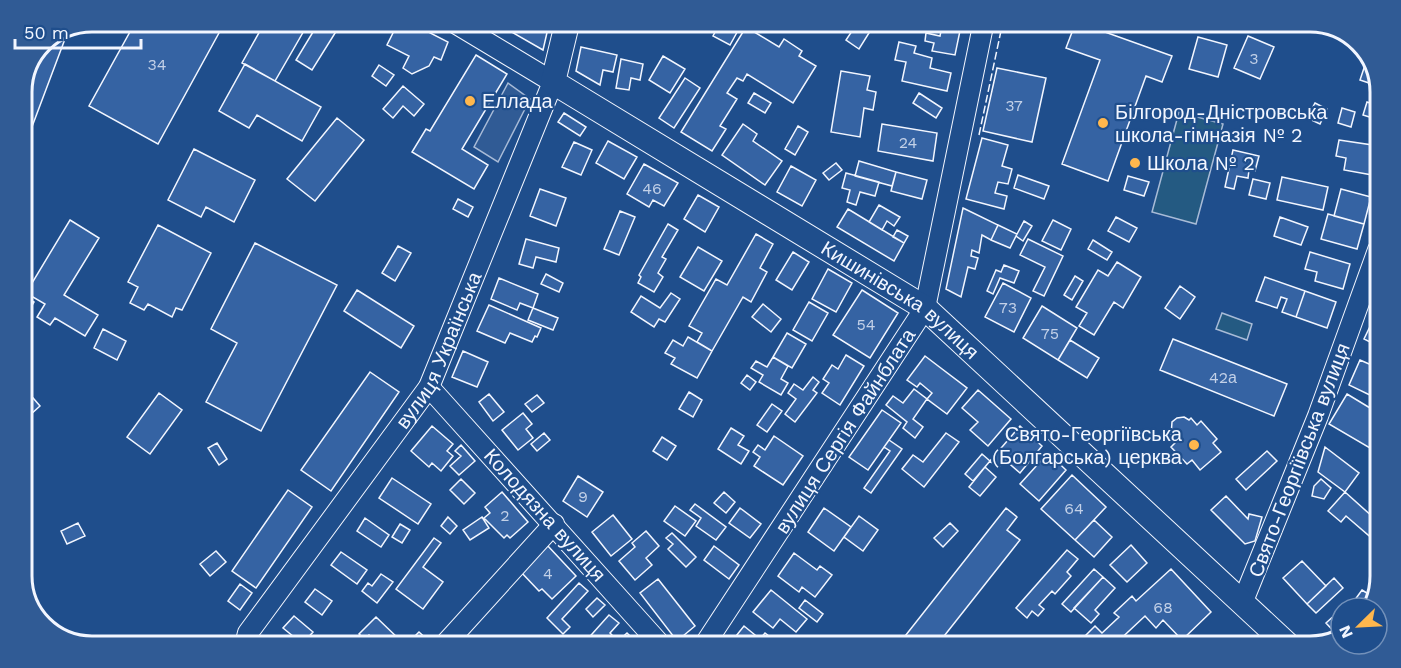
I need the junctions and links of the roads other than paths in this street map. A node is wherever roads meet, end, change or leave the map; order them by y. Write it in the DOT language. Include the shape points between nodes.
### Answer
graph roads {
  1 [pos="470,32"];
  2 [pos="565,32"];
  3 [pos="982,32"];
  4 [pos="553,82"];
  5 [pos="1369,274"];
  6 [pos="925,308"];
  7 [pos="429,387"];
  8 [pos="554,524"];
  9 [pos="1243,601"];
  10 [pos="247,636"];
  11 [pos="452,636"];
  12 [pos="653,636"];
  13 [pos="710,636"];
  14 [pos="1279,636"];
  1 -- 4 [label="street, Кишинівська вулиця"];
  2 -- 4 [label="main road, вулиця Українська"];
  3 -- 6 [label="street, вулиця Сергія Файнблата"];
  4 -- 6 [label="main road, Кишинівська вулиця"];
  4 -- 7 [label="street, вулиця Українська"];
  5 -- 9 [label="street, Свято-Георгіївська вулиця" via="1318,416"];
  6 -- 9 [label="main road, Кишинівська вулиця"];
  6 -- 13 [label="street, вулиця Сергія Файнблата"];
  7 -- 8 [label="street, Колодязна вулиця"];
  7 -- 10 [label="street, вулиця Українська"];
  8 -- 11 [label="street"];
  8 -- 12 [label="street, Колодязна вулиця"];
  9 -- 14 [label="main road, Кишинівська вулиця"];
}
